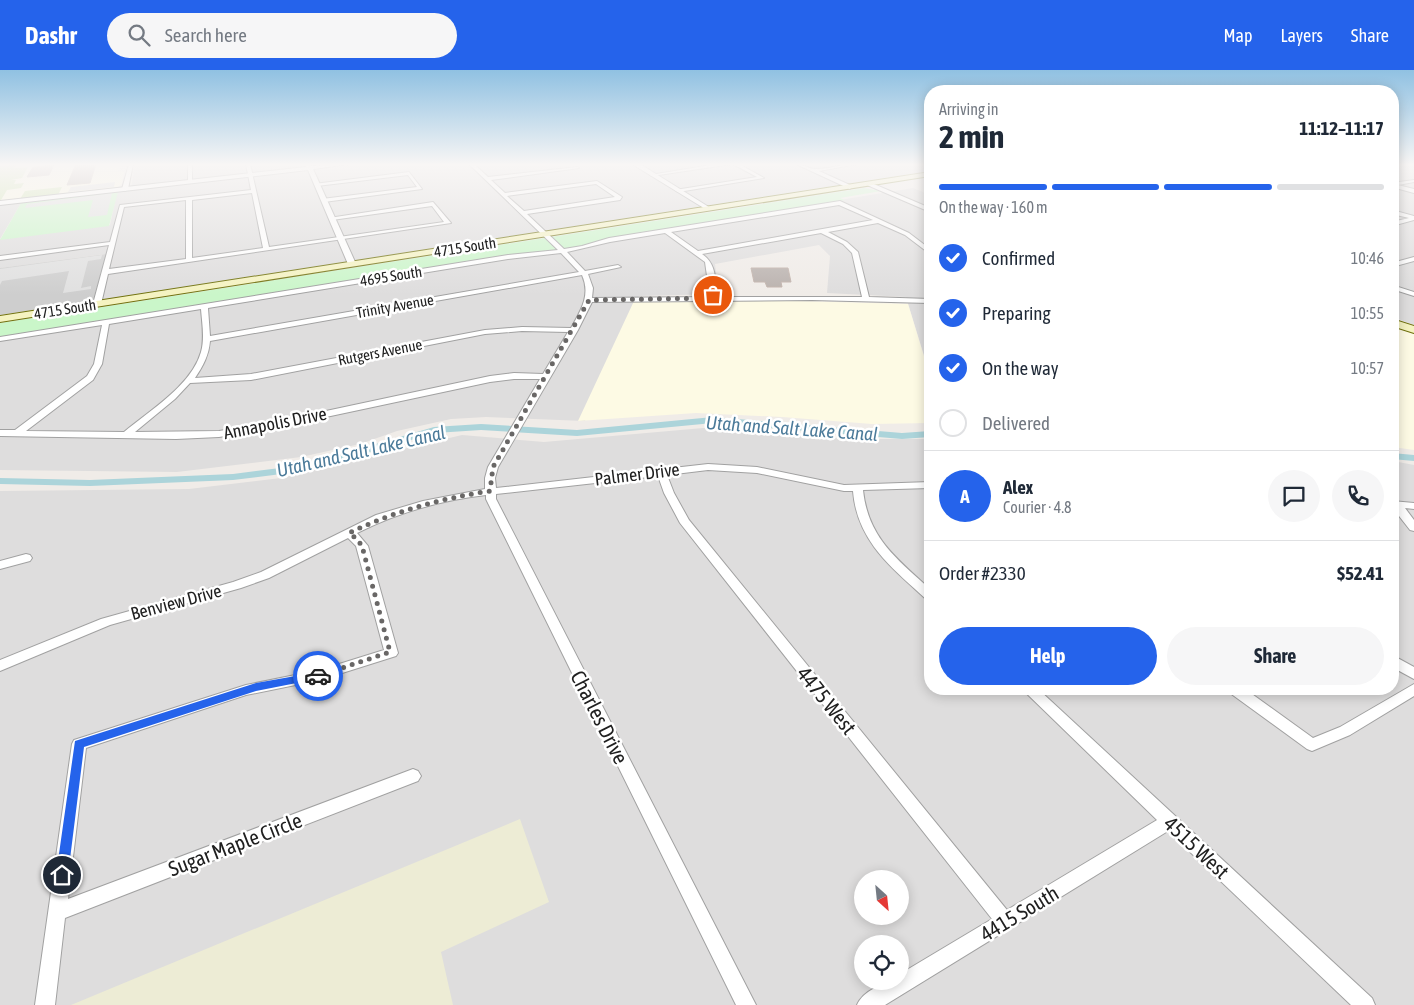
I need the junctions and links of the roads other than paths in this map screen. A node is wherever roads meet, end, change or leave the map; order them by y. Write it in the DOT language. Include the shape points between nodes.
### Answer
graph roads {
  1 [pos="122,208"];
  2 [pos="189,208"];
  3 [pos="257,208"];
  4 [pos="327,208"];
  5 [pos="407,208"];
  6 [pos="436,208"];
  7 [pos="517,208"];
  8 [pos="553,208"];
  9 [pos="718,208"];
  10 [pos="811,208"];
  11 [pos="850,208"];
  12 [pos="709,209"];
  13 [pos="522,212"];
  14 [pos="1399,214"];
  15 [pos="332,218"];
  16 [pos="1414,218"];
  17 [pos="879,221"];
  18 [pos="1399,222"];
  19 [pos="666,231"];
  20 [pos="822,231"];
  21 [pos="545,235"];
  22 [pos="341,238"];
  23 [pos="113,243"];
  24 [pos="32,246"];
  25 [pos="924,247"];
  26 [pos="266,249"];
  27 [pos="563,251"];
  28 [pos="698,253"];
  29 [pos="29,254"];
  30 [pos="0,258"];
  31 [pos="1414,259"];
  32 [pos="189,260"];
  33 [pos="1399,263"];
  34 [pos="352,264"];
  35 [pos="618,267"];
  36 [pos="105,272"];
  37 [pos="584,273"];
  38 [pos="1399,289"];
  39 [pos="1414,294"];
  40 [pos="714,298"];
  41 [pos="866,299"];
  42 [pos="589,300"];
  43 [pos="924,300"];
  44 [pos="97,304"];
  45 [pos="204,306"];
  46 [pos="0,319"];
  47 [pos="106,322"];
  48 [pos="1399,325"];
  49 [pos="574,330"];
  50 [pos="1414,330"];
  51 [pos="0,339"];
  52 [pos="206,339"];
  53 [pos="546,377"];
  54 [pos="188,381"];
  55 [pos="0,433"];
  56 [pos="16,434"];
  57 [pos="126,435"];
  58 [pos="661,471"];
  59 [pos="924,485"];
  60 [pos="858,488"];
  61 [pos="490,491"];
  62 [pos="1399,504"];
  63 [pos="1414,506"];
  64 [pos="1399,510"];
  65 [pos="1414,528"];
  66 [pos="349,533"];
  67 [pos="26,558"];
  68 [pos="0,565"];
  69 [pos="924,590"];
  70 [pos="1399,664"];
  71 [pos="0,666"];
  72 [pos="1414,674"];
  73 [pos="1414,689"];
  74 [pos="1035,695"];
  75 [pos="1243,695"];
  76 [pos="413,776"];
  77 [pos="1170,821"];
  78 [pos="57,912"];
  79 [pos="1005,922"];
  80 [pos="44,1005"];
  81 [pos="746,1005"];
  82 [pos="867,1005"];
  83 [pos="1365,1005"];
  1 -- 23 [label="street"];
  2 -- 32 [label="street"];
  3 -- 26 [label="street"];
  4 -- 15 [label="street"];
  5 -- 15 [label="street"];
  6 -- 22 [label="street" via="448,223"];
  7 -- 13 [label="street"];
  8 -- 13 [label="street"];
  9 -- 12 [label="main road, 4715 South"];
  10 -- 19 [label="street, 4695 South"];
  11 -- 17 [label="street, 4695 South"];
  12 -- 21 [label="main road, 4715 South"];
  13 -- 21 [label="street"];
  14 -- 16 [label="street"];
  15 -- 22 [label="street"];
  16 -- 18 [label="street"];
  17 -- 20 [label="street"];
  17 -- 25 [label="street" via="912,237"];
  19 -- 27 [label="street, 4695 South"];
  19 -- 28 [label="street"];
  20 -- 28 [label="street"];
  20 -- 41 [label="street" via="855,252"];
  21 -- 27 [label="street"];
  21 -- 34 [label="main road, 4715 South"];
  22 -- 26 [label="street"];
  22 -- 34 [label="street"];
  23 -- 29 [label="street"];
  23 -- 36 [label="street"];
  24 -- 29 [label="street"];
  26 -- 32 [label="street"];
  27 -- 37 [label="street"];
  27 -- 45 [label="street, 4695 South"];
  28 -- 40 [label="street" via="710,266"];
  29 -- 30 [label="street"];
  31 -- 33 [label="street"];
  32 -- 36 [label="street"];
  34 -- 44 [label="main road, 4715 South"];
  35 -- 37 [label="street, Trinity Avenue"];
  36 -- 44 [label="street"];
  37 -- 42 [label="street" via="589,282"];
  37 -- 52 [label="street, Trinity Avenue"];
  38 -- 39 [label="street"];
  40 -- 41 [label="street"];
  40 -- 42 [label="street"];
  41 -- 43 [label="street"];
  42 -- 49 [label="street, Charles Drive"];
  44 -- 46 [label="main road, 4715 South"];
  45 -- 47 [label="street, 4695 South"];
  45 -- 52 [label="street"];
  47 -- 51 [label="street, 4695 South"];
  47 -- 56 [label="street" via="98,364 90,378"];
  48 -- 50 [label="main road"];
  49 -- 53 [label="street, Charles Drive"];
  49 -- 54 [label="street, Rutgers Avenue" via="486,332 257,376"];
  52 -- 54 [label="street" via="201,363"];
  53 -- 57 [label="street, Annapolis Drive" via="490,378 235,432 183,436"];
  53 -- 61 [label="street, Charles Drive" via="493,467"];
  54 -- 57 [label="street"];
  55 -- 56 [label="street, Annapolis Drive"];
  56 -- 57 [label="street, Annapolis Drive"];
  58 -- 60 [label="street, Palmer Drive" via="732,467"];
  58 -- 61 [label="street, Palmer Drive"];
  58 -- 79 [label="street, 4475 West" via="675,507 684,520"];
  59 -- 60 [label="street, Palmer Drive"];
  60 -- 69 [label="street" via="860,510 872,537"];
  61 -- 66 [label="street, Palmer Drive" via="400,511"];
  61 -- 81 [label="street, Charles Drive" via="496,511"];
  62 -- 63 [label="street"];
  64 -- 65 [label="street"];
  66 -- 71 [label="street, Benview Drive" via="265,575 106,622"];
  66 -- 78 [label="street" via="362,546 390,652 320,675 251,688 79,744"];
  67 -- 68 [label="street"];
  70 -- 72 [label="street"];
  73 -- 75 [label="street" via="1345,731 1312,745"];
  74 -- 77 [label="street, 4515 West"];
  76 -- 78 [label="street, Sugar Maple Circle"];
  77 -- 79 [label="street, 4415 South"];
  77 -- 83 [label="street, 4515 West"];
  78 -- 80 [label="street"];
  79 -- 82 [label="street, 4415 South"];
}
